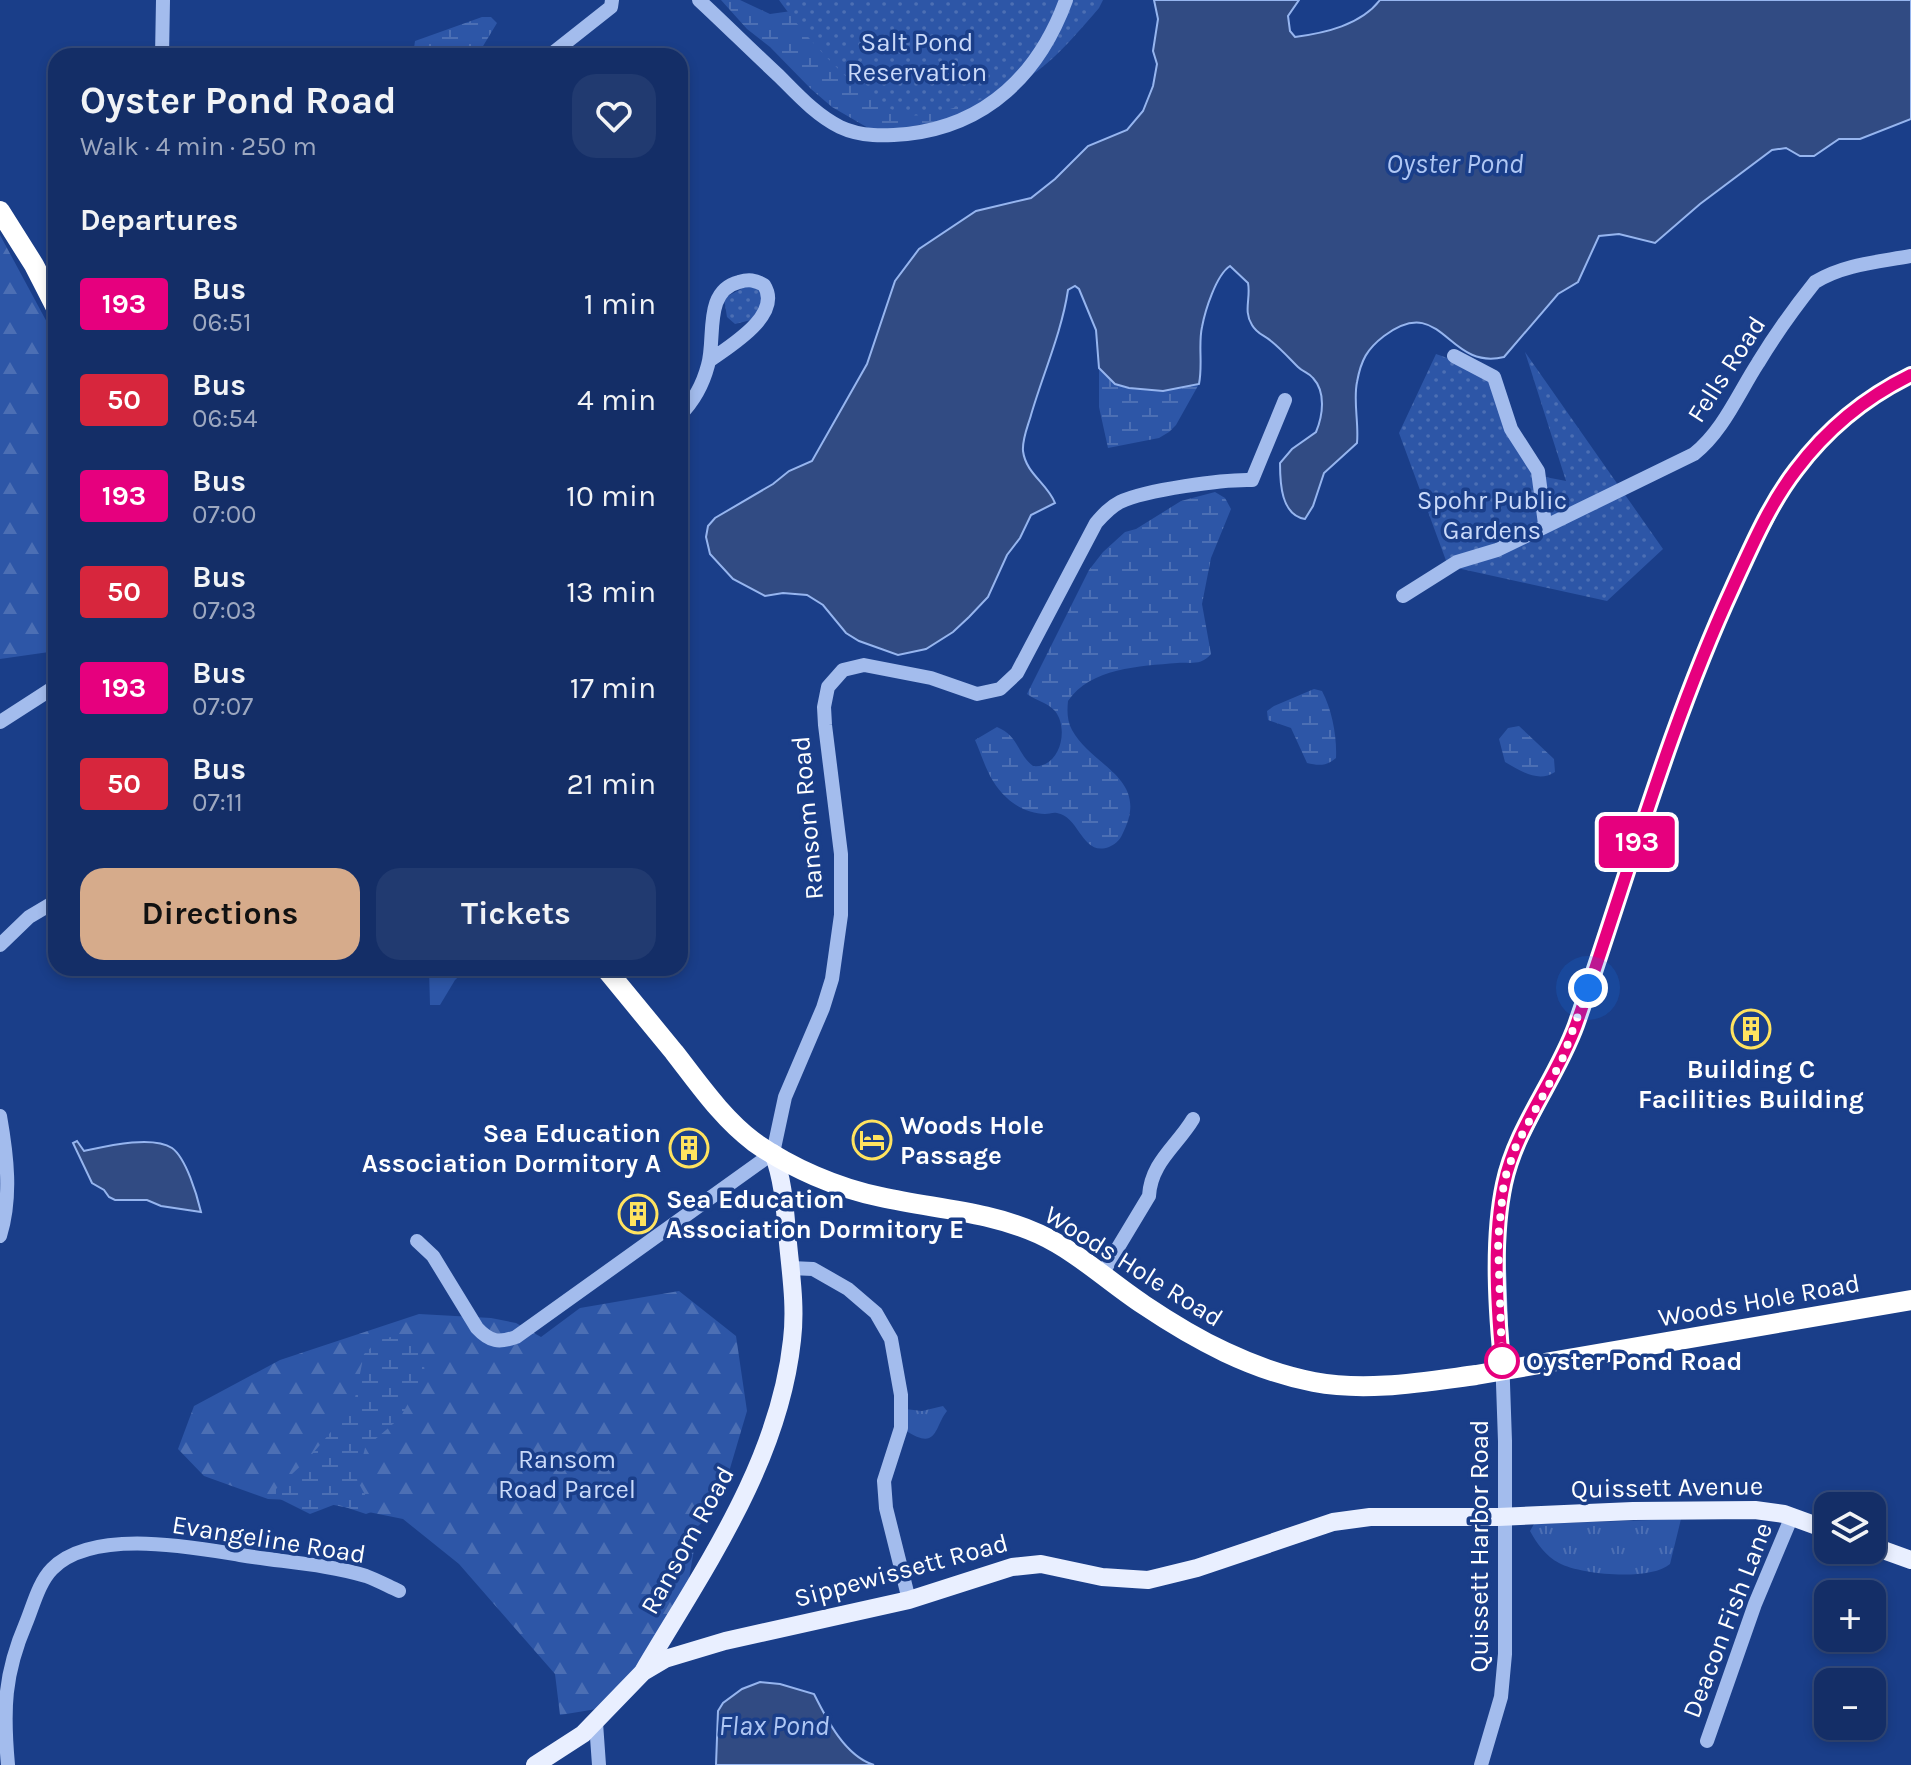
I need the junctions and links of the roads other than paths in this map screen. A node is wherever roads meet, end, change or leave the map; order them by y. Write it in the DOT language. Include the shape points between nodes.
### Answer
graph roads {
  1 [pos="163,0"];
  2 [pos="699,0"];
  3 [pos="1066,0"];
  4 [pos="615,2"];
  5 [pos="162,48"];
  6 [pos="559,48"];
  7 [pos="0,211"];
  8 [pos="1911,256"];
  9 [pos="48,292"];
  10 [pos="1454,356"];
  11 [pos="709,361"];
  12 [pos="1911,375"];
  13 [pos="1285,400"];
  14 [pos="688,405"];
  15 [pos="1545,524"];
  16 [pos="1403,596"];
  17 [pos="48,691"];
  18 [pos="0,722"];
  19 [pos="48,906"];
  20 [pos="0,945"];
  21 [pos="611,976"];
  22 [pos="0,1116"];
  23 [pos="1193,1119"];
  24 [pos="773,1153"];
  25 [pos="7,1179"];
  26 [pos="0,1197"];
  27 [pos="0,1236"];
  28 [pos="417,1241"];
  29 [pos="791,1268"];
  30 [pos="1102,1274"];
  31 [pos="1911,1300"];
  32 [pos="1503,1371"];
  33 [pos="1792,1516"];
  34 [pos="1505,1517"];
  35 [pos="1814,1525"];
  36 [pos="1886,1551"];
  37 [pos="1911,1560"];
  38 [pos="399,1591"];
  39 [pos="909,1600"];
  40 [pos="643,1672"];
  41 [pos="596,1723"];
  42 [pos="1707,1741"];
  43 [pos="8,1765"];
  44 [pos="535,1765"];
  45 [pos="599,1765"];
  46 [pos="1481,1765"];
  1 -- 5 [label="street"];
  2 -- 3 [label="street" via="816,112 842,128 883,136 941,128 985,109 1029,70 1050,41"];
  4 -- 6 [label="street"];
  7 -- 9 [label="highway"];
  8 -- 15 [label="street, Fells Road" via="1849,267 1815,282 1706,445"];
  10 -- 15 [label="street" via="1497,382 1504,414 1538,471"];
  11 -- 11 [label="street" via="766,311 769,296 764,285 744,280 721,293 713,315"];
  11 -- 14 [label="street"];
  12 -- 32 [label="street" via="1834,428 1793,473 1747,557 1691,684 1568,1045 1516,1146 1504,1181 1498,1240"];
  13 -- 24 [label="street, Ransom Road" via="1252,480 1134,497 1109,509 1085,541 1017,673 1000,689 968,693 931,678 864,665 843,670 832,681 824,707 841,854 841,915 832,979 785,1097"];
  15 -- 16 [label="street, Fells Road" via="1497,550 1457,562"];
  17 -- 18 [label="street"];
  19 -- 20 [label="street"];
  21 -- 24 [label="highway, Woods Hole Road" via="719,1110"];
  22 -- 25 [label="street"];
  23 -- 30 [label="street" via="1162,1157 1149,1196"];
  24 -- 28 [label="street" via="524,1331 501,1342 487,1339 477,1328 433,1256"];
  24 -- 29 [label="main road, Ransom Road" via="782,1177"];
  24 -- 30 [label="highway, Woods Hole Road" via="808,1173 880,1197 1007,1221 1074,1253"];
  25 -- 26 [label="street"];
  25 -- 27 [label="street"];
  29 -- 39 [label="street" via="813,1269 848,1289 876,1313 891,1339 901,1428 884,1481"];
  29 -- 40 [label="main road, Ransom Road" via="791,1350 764,1448 734,1518"];
  30 -- 32 [label="highway, Woods Hole Road" via="1209,1344 1257,1366 1314,1382 1406,1384"];
  31 -- 32 [label="highway, Woods Hole Road"];
  32 -- 34 [label="street, Quissett Harbor Road"];
  33 -- 34 [label="main road, Quissett Avenue" via="1724,1510"];
  33 -- 35 [label="main road, Quissett Avenue"];
  33 -- 42 [label="street, Deacon Fish Lane"];
  34 -- 39 [label="main road, Sippewissett Road" via="1353,1518 1163,1577 1128,1580 1026,1565"];
  34 -- 46 [label="street, Quissett Harbor Road" via="1504,1672"];
  36 -- 37 [label="main road"];
  38 -- 43 [label="street, Evangeline Road" via="356,1574 179,1545 112,1545 74,1555 50,1571 15,1649 5,1696"];
  39 -- 40 [label="main road, Sippewissett Road" via="704,1646"];
  40 -- 41 [label="main road, Sippewissett Road"];
  41 -- 44 [label="main road, Sippewissett Road"];
  41 -- 45 [label="street"];
}
